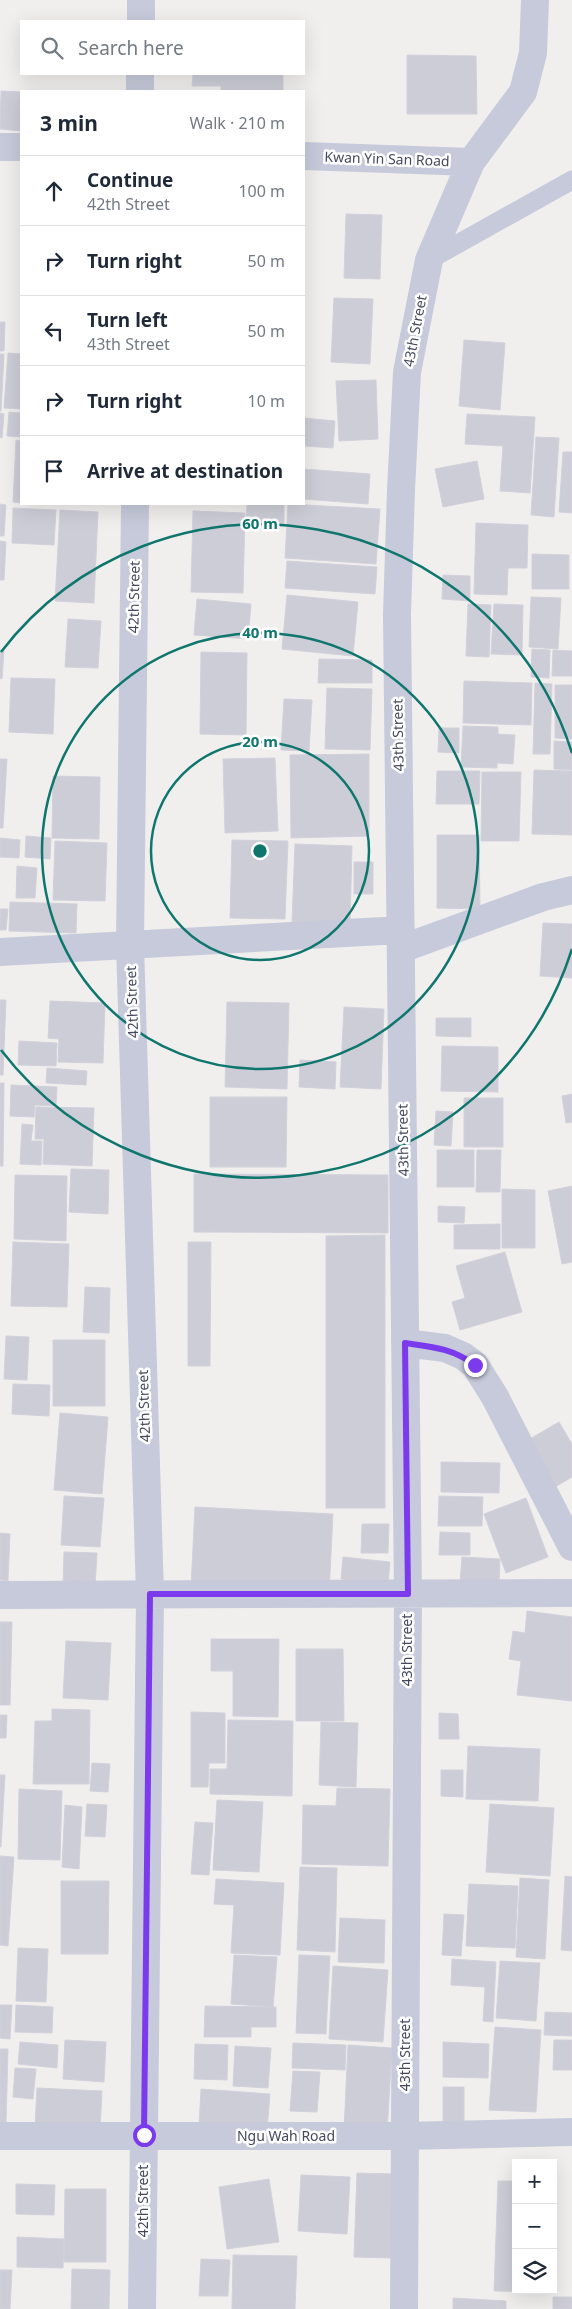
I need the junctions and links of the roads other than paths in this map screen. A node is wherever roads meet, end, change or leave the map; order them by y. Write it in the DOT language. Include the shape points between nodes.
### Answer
graph roads {
  1 [pos="141,0"];
  2 [pos="535,0"];
  3 [pos="140,20"];
  4 [pos="140,75"];
  5 [pos="140,90"];
  6 [pos="0,147"];
  7 [pos="20,147"];
  8 [pos="305,156"];
  9 [pos="471,162"];
  10 [pos="572,180"];
  11 [pos="430,260"];
  12 [pos="135,505"];
  13 [pos="572,890"];
  14 [pos="401,940"];
  15 [pos="130,944"];
  16 [pos="0,952"];
  17 [pos="405,1343"];
  18 [pos="572,1547"];
  19 [pos="572,1593"];
  20 [pos="0,1594"];
  21 [pos="150,1594"];
  22 [pos="408,1594"];
  23 [pos="572,2132"];
  24 [pos="144,2135"];
  25 [pos="0,2136"];
  26 [pos="404,2136"];
  27 [pos="142,2309"];
  28 [pos="404,2309"];
  1 -- 3 [label="street"];
  2 -- 9 [label="street, 43th Street" via="534,53 523,92"];
  4 -- 5 [label="street"];
  6 -- 7 [label="street"];
  8 -- 9 [label="street, Kwan Yin San Road"];
  9 -- 11 [label="street, 43th Street"];
  10 -- 11 [label="lane"];
  11 -- 14 [label="street, 43th Street" via="407,372 401,490 398,633"];
  12 -- 15 [label="street, 42th Street"];
  13 -- 14 [label="street"];
  14 -- 15 [label="street"];
  14 -- 17 [label="street, 43th Street"];
  15 -- 16 [label="street"];
  15 -- 21 [label="street, 42th Street"];
  17 -- 18 [label="street" via="445,1348 475,1365 495,1397"];
  17 -- 22 [label="street, 43th Street"];
  19 -- 22 [label="street"];
  20 -- 21 [label="street"];
  21 -- 22 [label="street"];
  21 -- 24 [label="street, 42th Street"];
  22 -- 26 [label="street, 43th Street"];
  23 -- 26 [label="street, Ngu Wah Road"];
  24 -- 25 [label="street, Ngu Wah Road"];
  24 -- 26 [label="street, Ngu Wah Road"];
  24 -- 27 [label="street, 42th Street"];
  26 -- 28 [label="street, 43th Street"];
}
